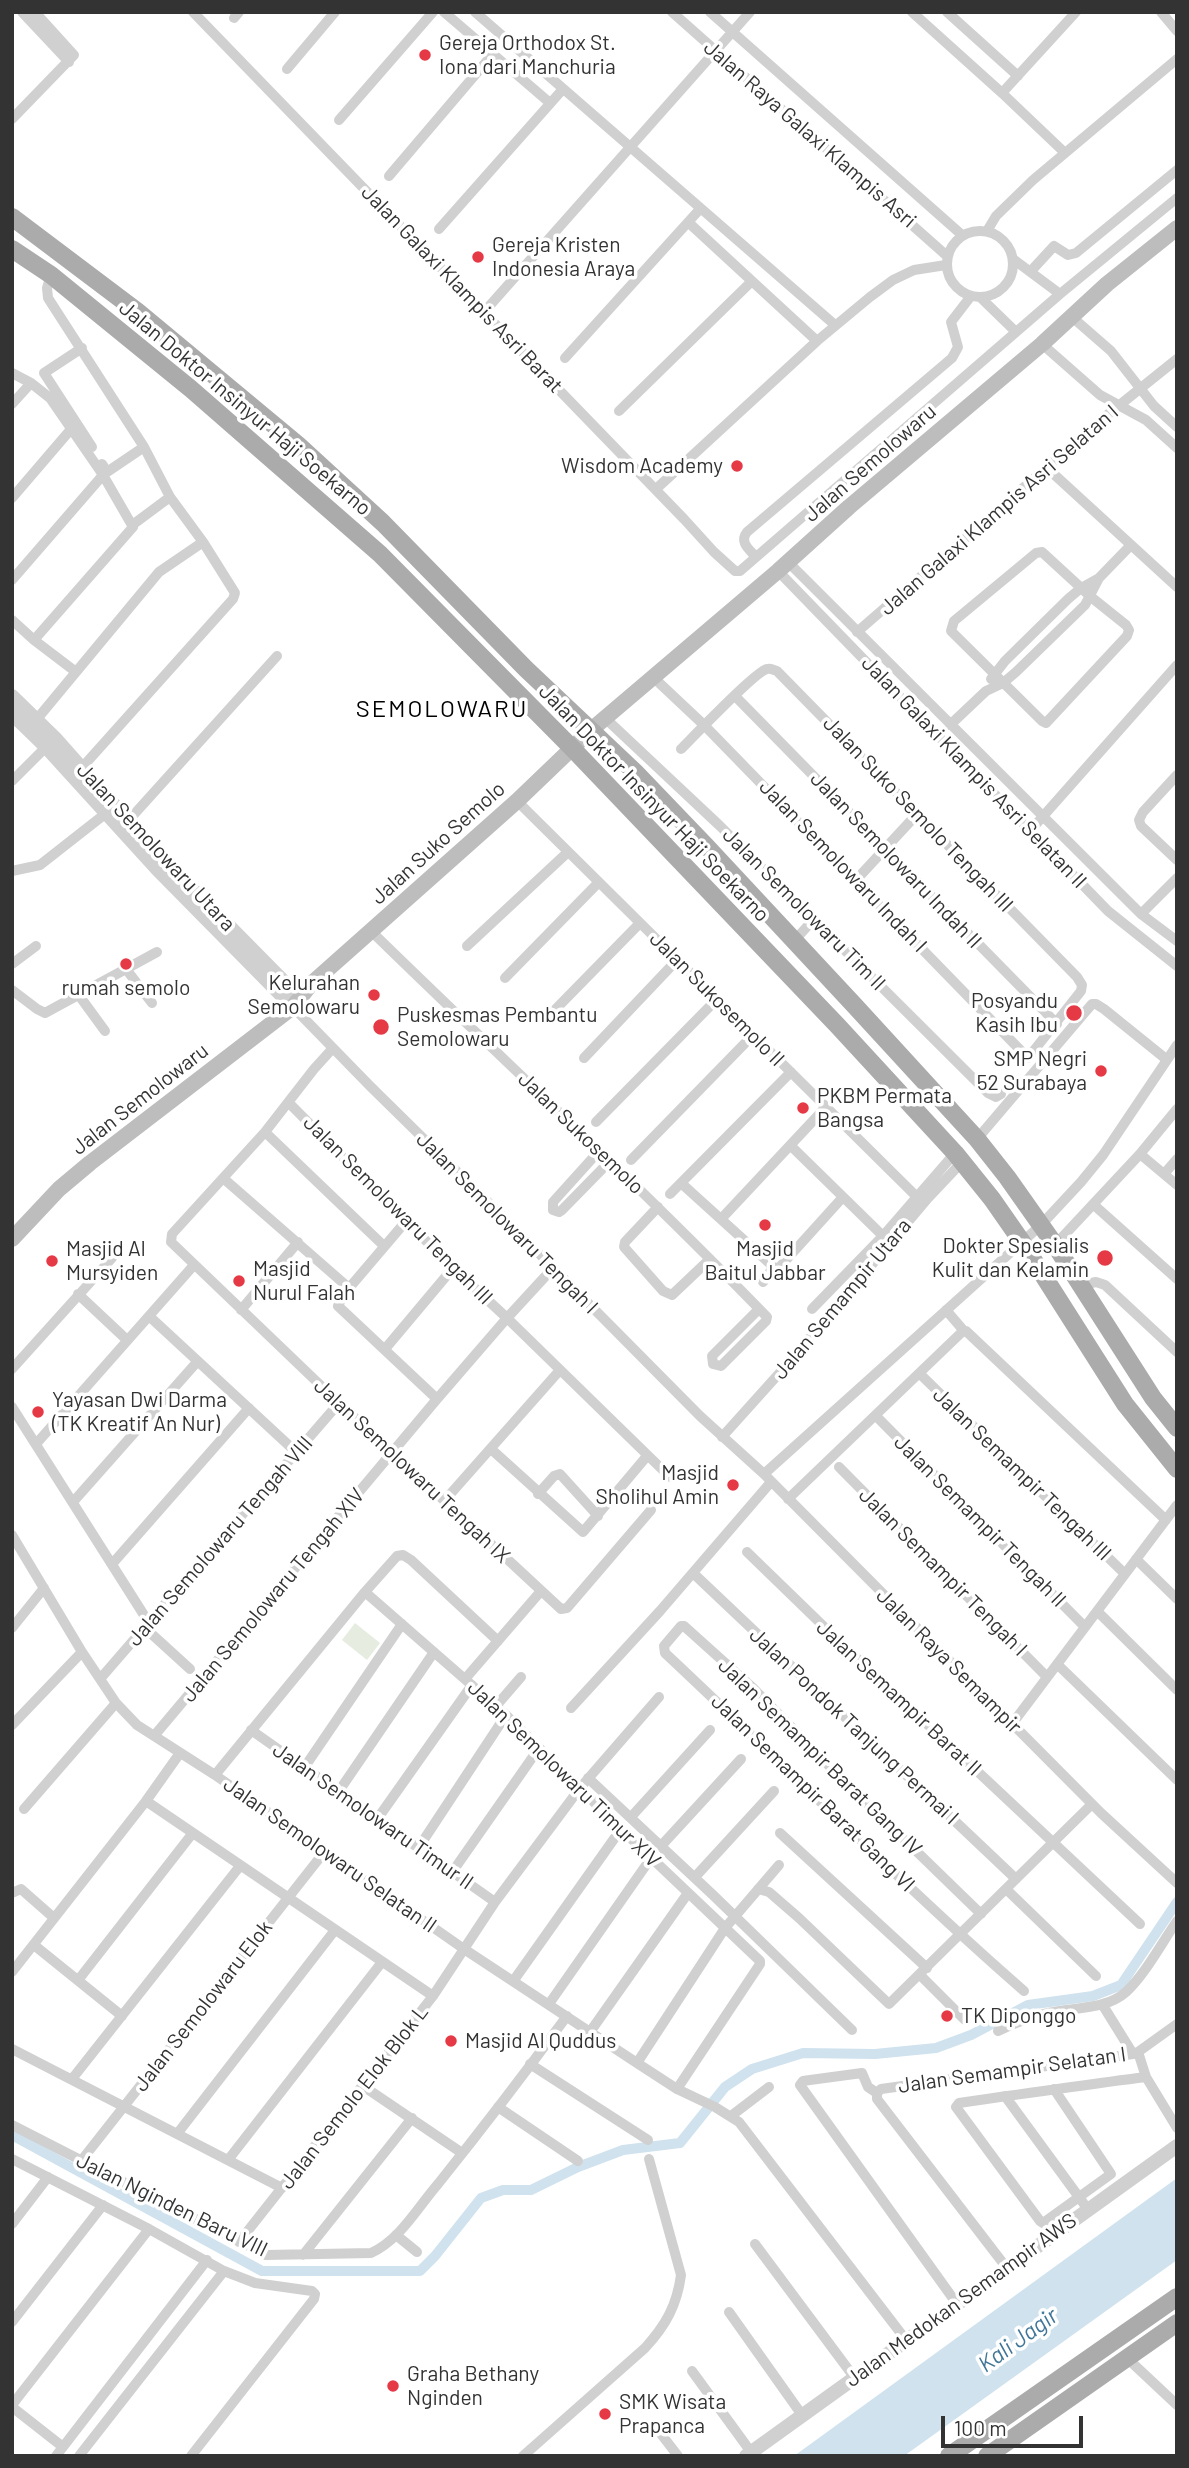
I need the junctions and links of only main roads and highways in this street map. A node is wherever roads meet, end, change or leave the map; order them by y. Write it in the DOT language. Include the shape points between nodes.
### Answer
graph roads {
  1 [pos="12,217"];
  2 [pos="1177,228"];
  3 [pos="12,249"];
  4 [pos="229,387"];
  5 [pos="214,408"];
  6 [pos="259,413"];
  7 [pos="243,433"];
  8 [pos="591,730"];
  9 [pos="572,748"];
  10 [pos="827,977"];
  11 [pos="297,997"];
  12 [pos="810,998"];
  13 [pos="855,1006"];
  14 [pos="837,1025"];
  15 [pos="56,1186"];
  16 [pos="12,1224"];
  17 [pos="12,1239"];
  18 [pos="1177,1428"];
  19 [pos="1177,1469"];
  20 [pos="1173,2306"];
  21 [pos="1177,2323"];
  22 [pos="949,2456"];
  23 [pos="987,2456"];
  1 -- 4 [label="main road, Jalan Doktor Insinyur Haji Soekarno"];
  2 -- 8 [label="main road, Jalan Semolowaru" via="1042,344 841,498 783,566"];
  3 -- 5 [label="main road, Jalan Doktor Insinyur Haji Soekarno" via="51,275"];
  4 -- 5 [label="main road" via="226,404"];
  4 -- 6 [label="main road, Jalan Doktor Insinyur Haji Soekarno"];
  5 -- 7 [label="main road, Jalan Doktor Insinyur Haji Soekarno"];
  6 -- 7 [label="main road" via="247,418"];
  6 -- 8 [label="main road, Jalan Doktor Insinyur Haji Soekarno" via="383,523"];
  7 -- 9 [label="main road, Jalan Doktor Insinyur Haji Soekarno" via="380,554"];
  8 -- 9 [label="main road, Jalan Suko Semolo"];
  8 -- 10 [label="main road, Jalan Doktor Insinyur Haji Soekarno"];
  9 -- 11 [label="main road, Jalan Suko Semolo"];
  9 -- 12 [label="main road, Jalan Doktor Insinyur Haji Soekarno"];
  10 -- 12 [label="main road" via="823,991"];
  10 -- 13 [label="main road, Jalan Doktor Insinyur Haji Soekarno"];
  11 -- 15 [label="main road, Jalan Semolowaru"];
  12 -- 14 [label="main road, Jalan Doktor Insinyur Haji Soekarno"];
  13 -- 14 [label="main road" via="841,1010"];
  13 -- 18 [label="main road, Jalan Doktor Insinyur Haji Soekarno" via="1007,1177"];
  14 -- 19 [label="main road, Jalan Doktor Insinyur Haji Soekarno" via="959,1157 1022,1242 1125,1404"];
  15 -- 16 [label="main road, Jalan Semolowaru"];
  15 -- 17 [label="main road, Jalan Semolowaru"];
  20 -- 22 [label="main road"];
  21 -- 23 [label="main road"];
}
